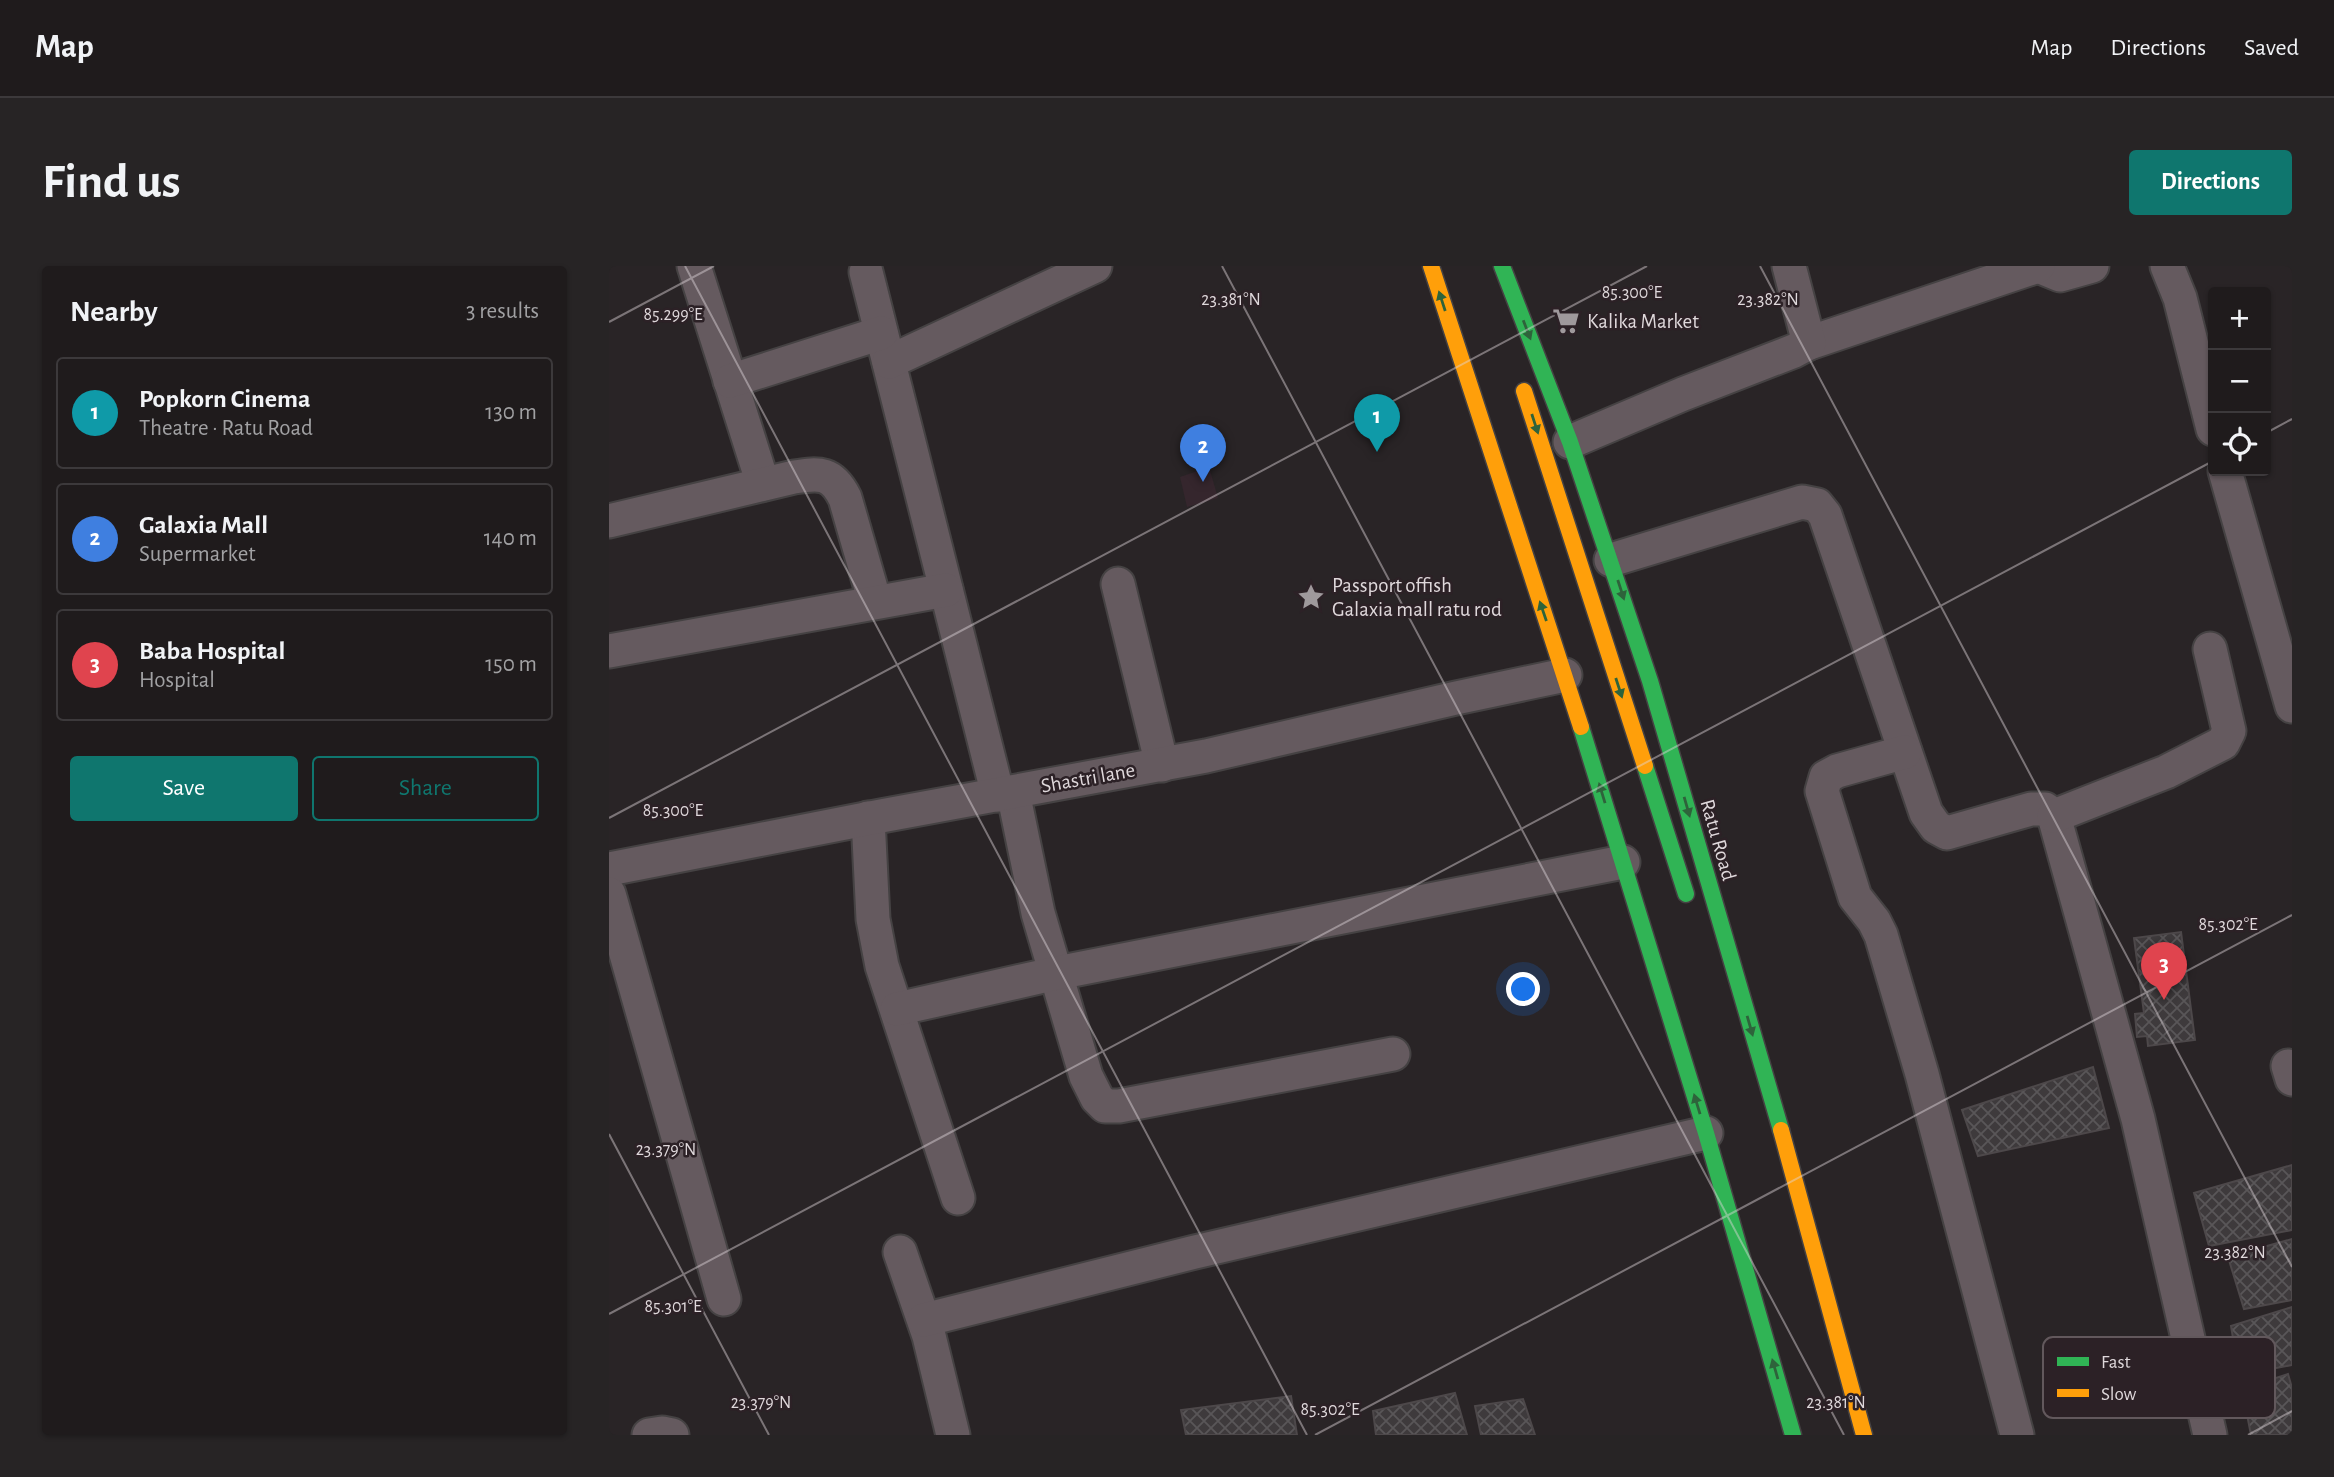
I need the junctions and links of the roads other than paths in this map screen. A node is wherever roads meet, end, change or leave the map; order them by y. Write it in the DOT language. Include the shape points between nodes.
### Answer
graph roads {
  1 [pos="694,266"];
  2 [pos="1095,266"];
  3 [pos="1431,266"];
  4 [pos="1503,266"];
  5 [pos="1789,266"];
  6 [pos="2038,266"];
  7 [pos="2092,266"];
  8 [pos="2167,266"];
  9 [pos="866,272"];
  10 [pos="1809,343"];
  11 [pos="885,347"];
  12 [pos="730,381"];
  13 [pos="1521,381"];
  14 [pos="2209,413"];
  15 [pos="1570,442"];
  16 [pos="2226,476"];
  17 [pos="763,484"];
  18 [pos="609,521"];
  19 [pos="1611,559"];
  20 [pos="1118,584"];
  21 [pos="946,590"];
  22 [pos="875,602"];
  23 [pos="2210,649"];
  24 [pos="609,651"];
  25 [pos="1565,675"];
  26 [pos="2292,706"];
  27 [pos="1905,752"];
  28 [pos="1162,765"];
  29 [pos="1005,794"];
  30 [pos="2054,816"];
  31 [pos="868,818"];
  32 [pos="1623,862"];
  33 [pos="609,869"];
  34 [pos="609,894"];
  35 [pos="1689,905"];
  36 [pos="1057,973"];
  37 [pos="897,1009"];
  38 [pos="1393,1054"];
  39 [pos="1706,1133"];
  40 [pos="958,1198"];
  41 [pos="900,1252"];
  42 [pos="724,1299"];
  43 [pos="924,1320"];
  44 [pos="2188,1337"];
  45 [pos="649,1435"];
  46 [pos="671,1435"];
  47 [pos="953,1435"];
  48 [pos="1793,1435"];
  49 [pos="1864,1435"];
  50 [pos="2017,1435"];
  1 -- 12 [label="street"];
  2 -- 11 [label="street"];
  25 -- 3 [label="main road, one-way"];
  4 -- 15 [label="main road, Ratu Road, one-way"];
  5 -- 10 [label="street"];
  6 -- 7 [label="street" via="2060,275"];
  6 -- 10 [label="street"];
  8 -- 14 [label="street" via="2180,298"];
  9 -- 11 [label="street"];
  10 -- 15 [label="street"];
  11 -- 12 [label="street"];
  11 -- 21 [label="street"];
  12 -- 17 [label="street"];
  13 -- 35 [label="main road, one-way"];
  15 -- 19 [label="main road, Ratu Road"];
  16 -- 26 [label="street"];
  17 -- 18 [label="street"];
  17 -- 22 [label="street" via="812,474 828,476 839,486"];
  19 -- 27 [label="street" via="1802,502 1817,505 1825,515"];
  19 -- 49 [label="main road, Ratu Road, one-way" via="1770,1092"];
  20 -- 28 [label="street"];
  21 -- 22 [label="street"];
  21 -- 29 [label="street"];
  22 -- 24 [label="street"];
  23 -- 30 [label="street" via="2229,732 2223,743 2165,772"];
  25 -- 28 [label="street, Shastri lane"];
  32 -- 25 [label="main road, one-way"];
  27 -- 30 [label="street" via="1926,813 1947,833 2031,809 2045,808"];
  27 -- 50 [label="street" via="1837,771 1826,777 1822,791 1855,897 1878,928 1889,961"];
  28 -- 29 [label="street, Shastri lane"];
  29 -- 31 [label="street, Shastri lane"];
  29 -- 36 [label="street"];
  30 -- 44 [label="street" via="2138,1119"];
  31 -- 33 [label="street, Shastri lane"];
  31 -- 37 [label="street" via="873,919"];
  32 -- 36 [label="street"];
  39 -- 32 [label="main road, one-way"];
  34 -- 42 [label="street"];
  36 -- 37 [label="street"];
  36 -- 38 [label="street" via="1086,1076 1105,1106"];
  37 -- 40 [label="street"];
  39 -- 43 [label="street"];
  48 -- 39 [label="main road, one-way"];
  41 -- 43 [label="street"];
  43 -- 47 [label="street"];
  45 -- 46 [label="street"];
}
